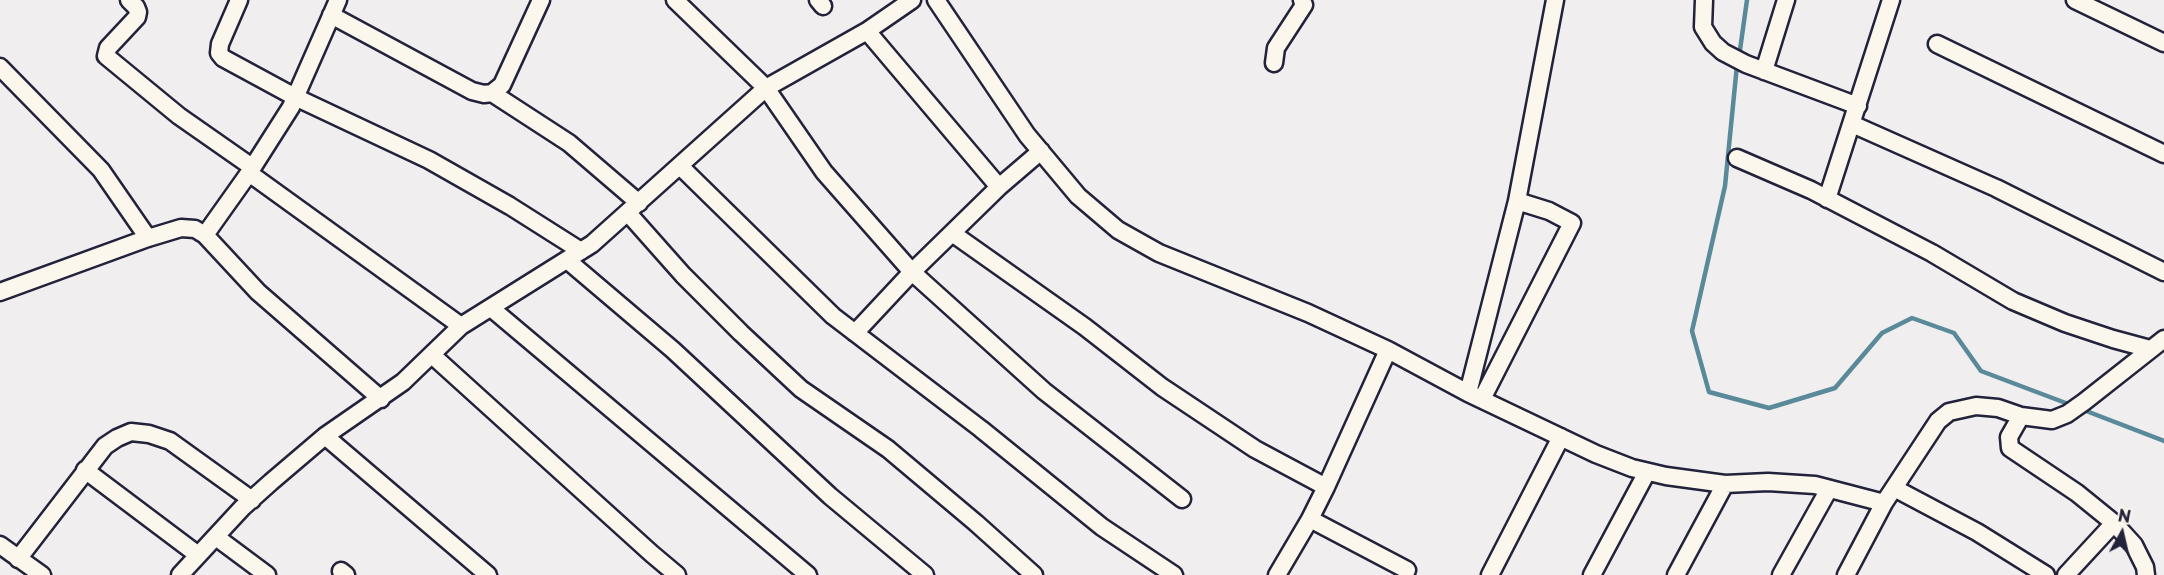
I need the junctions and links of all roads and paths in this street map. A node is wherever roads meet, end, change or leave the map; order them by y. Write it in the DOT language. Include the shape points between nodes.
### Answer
graph roads {
  1 [pos="238,0"];
  2 [pos="541,0"];
  3 [pos="675,0"];
  4 [pos="912,0"];
  5 [pos="936,0"];
  6 [pos="1302,0"];
  7 [pos="1555,0"];
  8 [pos="1704,0"];
  9 [pos="1786,0"];
  10 [pos="1891,0"];
  11 [pos="2075,0"];
  12 [pos="138,4"];
  13 [pos="335,4"];
  14 [pos="867,31"];
  15 [pos="2164,43"];
  16 [pos="1937,44"];
  17 [pos="1274,63"];
  18 [pos="0,67"];
  19 [pos="1764,71"];
  20 [pos="766,88"];
  21 [pos="492,93"];
  22 [pos="295,97"];
  23 [pos="1858,106"];
  24 [pos="1852,124"];
  25 [pos="1041,151"];
  26 [pos="2164,154"];
  27 [pos="1737,158"];
  28 [pos="681,167"];
  29 [pos="250,170"];
  30 [pos="999,187"];
  31 [pos="1827,199"];
  32 [pos="1517,201"];
  33 [pos="633,208"];
  34 [pos="952,233"];
  35 [pos="205,235"];
  36 [pos="148,238"];
  37 [pos="574,255"];
  38 [pos="912,272"];
  39 [pos="2164,272"];
  40 [pos="3,286"];
  41 [pos="491,308"];
  42 [pos="461,326"];
  43 [pos="855,333"];
  44 [pos="2164,339"];
  45 [pos="2150,349"];
  46 [pos="1388,350"];
  47 [pos="432,355"];
  48 [pos="1475,396"];
  49 [pos="381,399"];
  50 [pos="2021,416"];
  51 [pos="325,436"];
  52 [pos="1561,437"];
  53 [pos="85,470"];
  54 [pos="1647,472"];
  55 [pos="1725,484"];
  56 [pos="1326,487"];
  57 [pos="1894,488"];
  58 [pos="1829,489"];
  59 [pos="1182,499"];
  60 [pos="252,500"];
  61 [pos="1884,503"];
  62 [pos="1310,519"];
  63 [pos="2114,523"];
  64 [pos="216,537"];
  65 [pos="0,545"];
  66 [pos="198,555"];
  67 [pos="18,559"];
  68 [pos="1407,570"];
  69 [pos="42,575"];
  70 [pos="180,575"];
  71 [pos="267,575"];
  72 [pos="488,575"];
  73 [pos="677,575"];
  74 [pos="808,575"];
  75 [pos="925,575"];
  76 [pos="1034,575"];
  77 [pos="1174,575"];
  78 [pos="1277,575"];
  79 [pos="1490,575"];
  80 [pos="1592,575"];
  81 [pos="1676,575"];
  82 [pos="1780,575"];
  83 [pos="1847,575"];
  84 [pos="2046,575"];
  85 [pos="2066,575"];
  86 [pos="2146,575"];
  1 -- 22 [label="street" via="219,53"];
  2 -- 21 [label="street" via="502,85"];
  3 -- 20 [label="street"];
  4 -- 14 [label="street"];
  5 -- 25 [label="street"];
  6 -- 17 [label="street" via="1304,5 1276,48"];
  7 -- 32 [label="street"];
  8 -- 19 [label="street" via="1703,27 1713,43 1723,52"];
  9 -- 19 [label="street"];
  10 -- 23 [label="street"];
  11 -- 15 [label="street"];
  12 -- 29 [label="street" via="136,17 108,48 106,56"];
  13 -- 21 [label="street" via="472,91"];
  13 -- 22 [label="street"];
  14 -- 20 [label="street"];
  14 -- 30 [label="street"];
  16 -- 26 [label="street"];
  18 -- 36 [label="street" via="100,171"];
  19 -- 23 [label="street"];
  20 -- 28 [label="street"];
  20 -- 38 [label="street" via="824,172"];
  21 -- 33 [label="street" via="569,143"];
  22 -- 29 [label="street"];
  22 -- 37 [label="street" via="429,160 510,206"];
  23 -- 24 [label="street"];
  24 -- 31 [label="street"];
  24 -- 39 [label="street" via="1996,188"];
  25 -- 30 [label="street"];
  25 -- 46 [label="street" via="1078,196 1128,236 1159,253"];
  27 -- 31 [label="street"];
  28 -- 33 [label="street"];
  28 -- 43 [label="street"];
  29 -- 35 [label="street"];
  29 -- 42 [label="street"];
  30 -- 34 [label="street"];
  31 -- 45 [label="street" via="1932,253 2013,301 2065,323"];
  32 -- 48 [label="street"];
  32 -- 48 [label="street" via="1572,222"];
  33 -- 37 [label="street"];
  33 -- 76 [label="street" via="700,291 801,388 888,449"];
  34 -- 38 [label="street"];
  34 -- 56 [label="street" via="1162,387 1255,449"];
  35 -- 36 [label="street" via="181,228"];
  35 -- 49 [label="street" via="258,291"];
  36 -- 40 [label="street"];
  37 -- 41 [label="street"];
  37 -- 75 [label="street" via="830,496"];
  38 -- 43 [label="street"];
  38 -- 59 [label="street" via="1044,391"];
  41 -- 42 [label="street"];
  41 -- 74 [label="street"];
  42 -- 47 [label="street"];
  43 -- 77 [label="street" via="1102,527"];
  44 -- 45 [label="street"];
  45 -- 50 [label="street" via="2067,414 2052,420"];
  46 -- 48 [label="street"];
  46 -- 56 [label="street"];
  47 -- 49 [label="street"];
  47 -- 73 [label="street"];
  48 -- 52 [label="street"];
  49 -- 51 [label="street"];
  50 -- 57 [label="street" via="1976,406 1949,412 1938,421"];
  50 -- 63 [label="street" via="2009,437 2010,448 2078,493"];
  51 -- 60 [label="street"];
  51 -- 72 [label="street"];
  52 -- 54 [label="street"];
  52 -- 79 [label="street"];
  53 -- 60 [label="street" via="117,438 131,432 150,434 170,441"];
  53 -- 66 [label="street"];
  53 -- 67 [label="street"];
  54 -- 55 [label="street"];
  54 -- 80 [label="street"];
  55 -- 58 [label="street" via="1768,482"];
  55 -- 81 [label="street"];
  56 -- 62 [label="street"];
  57 -- 61 [label="street"];
  57 -- 84 [label="street" via="1977,532"];
  58 -- 61 [label="street"];
  58 -- 82 [label="street"];
  60 -- 64 [label="street"];
  61 -- 83 [label="street"];
  62 -- 68 [label="street"];
  62 -- 78 [label="street"];
  63 -- 85 [label="street"];
  63 -- 86 [label="street" via="2134,545"];
  64 -- 66 [label="street"];
  64 -- 71 [label="street"];
  65 -- 67 [label="street"];
  66 -- 70 [label="street"];
  67 -- 69 [label="street"];
}
